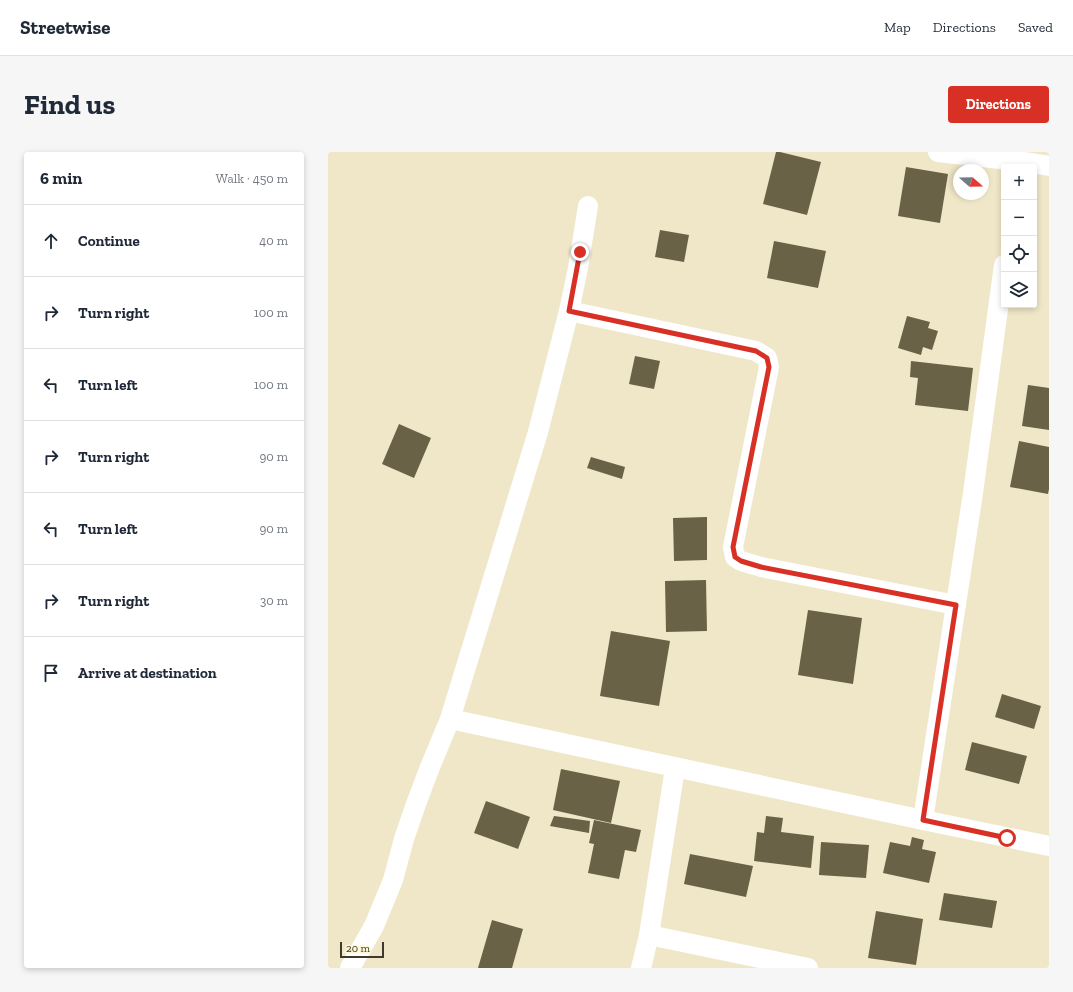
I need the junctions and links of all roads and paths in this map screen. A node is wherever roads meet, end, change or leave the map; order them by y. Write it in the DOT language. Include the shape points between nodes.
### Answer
graph roads {
  1 [pos="938,152"];
  2 [pos="1018,164"];
  3 [pos="1037,165"];
  4 [pos="1049,166"];
  5 [pos="588,206"];
  6 [pos="1003,272"];
  7 [pos="569,311"];
  8 [pos="956,605"];
  9 [pos="450,719"];
  10 [pos="675,768"];
  11 [pos="923,820"];
  12 [pos="1049,846"];
  13 [pos="649,935"];
  14 [pos="350,968"];
  15 [pos="641,968"];
  16 [pos="808,968"];
  1 -- 2 [label="street"];
  3 -- 4 [label="street"];
  5 -- 7 [label="street"];
  6 -- 8 [label="street"];
  7 -- 8 [label="street" via="756,351 767,358 769,367 733,547 735,557 761,567"];
  7 -- 9 [label="street" via="538,432"];
  8 -- 11 [label="street"];
  9 -- 10 [label="street"];
  9 -- 14 [label="street" via="416,804 393,880 374,926"];
  10 -- 11 [label="street"];
  10 -- 13 [label="street"];
  11 -- 12 [label="street"];
  13 -- 15 [label="street"];
  13 -- 16 [label="street"];
}
